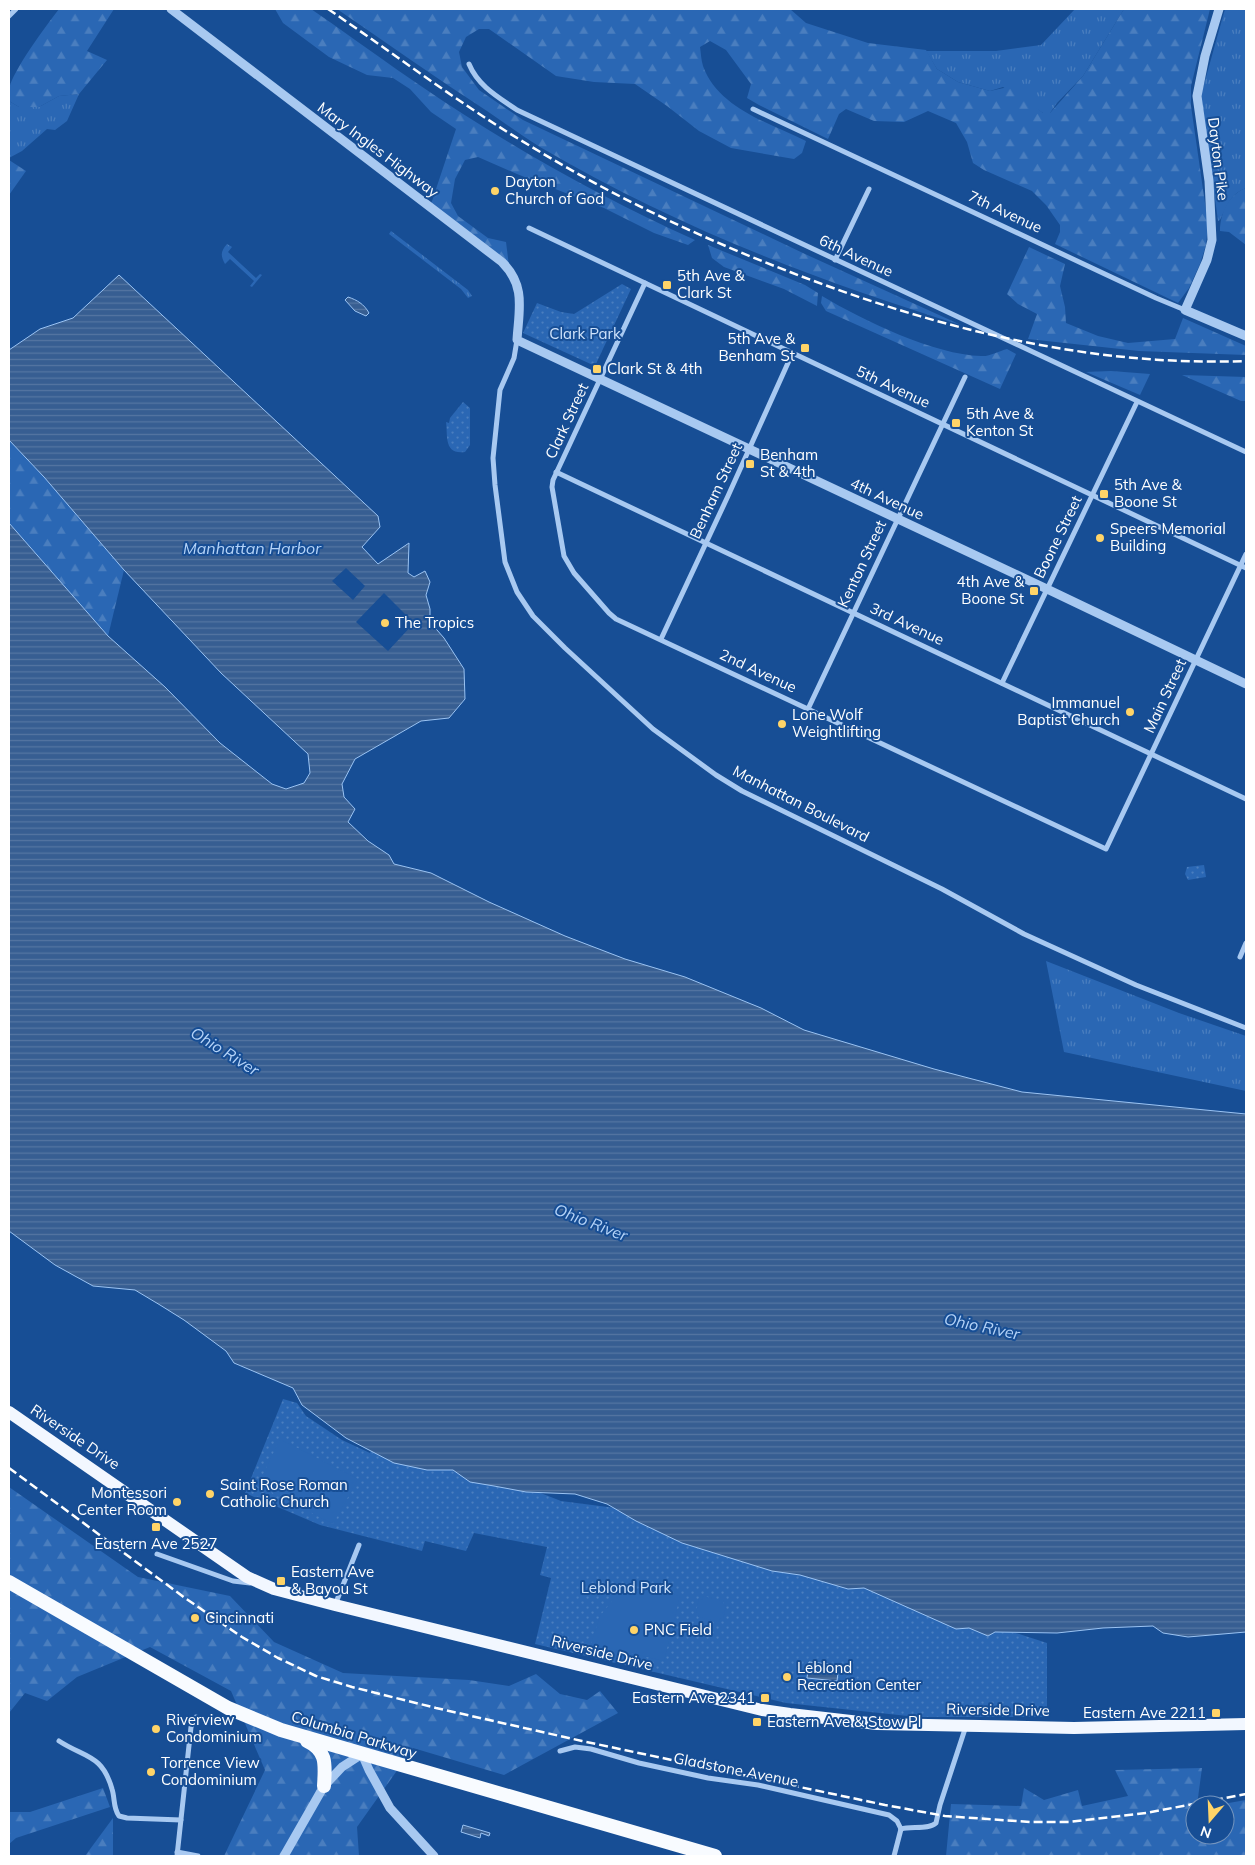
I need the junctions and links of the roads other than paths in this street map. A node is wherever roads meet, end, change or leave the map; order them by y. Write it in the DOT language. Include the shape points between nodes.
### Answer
graph roads {
  1 [pos="16,9"];
  2 [pos="171,9"];
  3 [pos="1219,9"];
  4 [pos="9,16"];
  5 [pos="469,64"];
  6 [pos="753,109"];
  7 [pos="869,189"];
  8 [pos="530,228"];
  9 [pos="835,260"];
  10 [pos="645,283"];
  11 [pos="1185,310"];
  12 [pos="1246,336"];
  13 [pos="516,340"];
  14 [pos="792,354"];
  15 [pos="965,377"];
  16 [pos="601,379"];
  17 [pos="1137,402"];
  18 [pos="943,424"];
  19 [pos="749,449"];
  20 [pos="1246,452"];
  21 [pos="556,472"];
  22 [pos="1092,495"];
  23 [pos="898,519"];
  24 [pos="706,543"];
  25 [pos="562,548"];
  26 [pos="1246,554"];
  27 [pos="1244,566"];
  28 [pos="1048,588"];
  29 [pos="853,613"];
  30 [pos="661,639"];
  31 [pos="1195,660"];
  32 [pos="1002,683"];
  33 [pos="1246,684"];
  34 [pos="808,709"];
  35 [pos="1151,754"];
  36 [pos="1246,799"];
  37 [pos="1106,849"];
  38 [pos="1246,943"];
  39 [pos="1240,957"];
  40 [pos="1246,1028"];
  41 [pos="9,1412"];
  42 [pos="359,1545"];
  43 [pos="157,1554"];
  44 [pos="9,1582"];
  45 [pos="260,1584"];
  46 [pos="335,1605"];
  47 [pos="196,1717"];
  48 [pos="1246,1724"];
  49 [pos="966,1726"];
  50 [pos="291,1733"];
  51 [pos="59,1741"];
  52 [pos="560,1751"];
  53 [pos="362,1754"];
  54 [pos="324,1786"];
  55 [pos="181,1820"];
  56 [pos="901,1829"];
  57 [pos="177,1854"];
  58 [pos="198,1856"];
  59 [pos="284,1856"];
  60 [pos="434,1856"];
  61 [pos="715,1856"];
  62 [pos="894,1856"];
  1 -- 4 [label="street"];
  2 -- 13 [label="street, Mary Ingles Highway" via="502,262 509,269 520,295"];
  3 -- 11 [label="street, Dayton Pike" via="1204,56 1197,96 1209,181 1212,240 1207,260"];
  5 -- 9 [label="street, 6th Avenue" via="484,87 517,110"];
  6 -- 11 [label="street, 7th Avenue"];
  7 -- 9 [label="street"];
  8 -- 10 [label="street, 5th Avenue"];
  9 -- 17 [label="street, 6th Avenue"];
  10 -- 14 [label="street, 5th Avenue"];
  10 -- 16 [label="street, Clark Street"];
  11 -- 12 [label="street, 7th Avenue"];
  13 -- 16 [label="street, 4th Avenue"];
  13 -- 40 [label="street, Manhattan Boulevard" via="514,358 500,390 494,458 505,562 533,616 580,663 652,729 742,791 942,889 1024,934 1136,985"];
  14 -- 18 [label="street, 5th Avenue"];
  14 -- 19 [label="street, Benham Street"];
  15 -- 18 [label="street, Kenton Street"];
  16 -- 19 [label="street, 4th Avenue"];
  16 -- 21 [label="street, Clark Street"];
  17 -- 20 [label="street, 6th Avenue"];
  17 -- 22 [label="street, Boone Street"];
  18 -- 22 [label="street, 5th Avenue"];
  18 -- 23 [label="street, Kenton Street"];
  19 -- 23 [label="street, 4th Avenue"];
  19 -- 24 [label="street, Benham Street"];
  21 -- 24 [label="street, 3rd Avenue"];
  21 -- 25 [label="street, Clark Street" via="552,486"];
  22 -- 27 [label="street, 5th Avenue"];
  22 -- 28 [label="street, Boone Street"];
  23 -- 28 [label="street, 4th Avenue"];
  23 -- 29 [label="street, Kenton Street"];
  24 -- 29 [label="street, 3rd Avenue"];
  24 -- 30 [label="street, Benham Street"];
  25 -- 30 [label="street, 2nd Avenue" via="574,572 609,613"];
  26 -- 27 [label="street, Main Street"];
  27 -- 31 [label="street, Main Street"];
  28 -- 31 [label="street, 4th Avenue"];
  28 -- 32 [label="street, Boone Street"];
  29 -- 32 [label="street, 3rd Avenue"];
  29 -- 34 [label="street, Kenton Street"];
  30 -- 34 [label="street, 2nd Avenue"];
  31 -- 33 [label="street, 4th Avenue"];
  31 -- 35 [label="street, Main Street"];
  32 -- 35 [label="street, 3rd Avenue"];
  34 -- 37 [label="street, 2nd Avenue"];
  35 -- 36 [label="street, 3rd Avenue"];
  35 -- 37 [label="street, Main Street"];
  38 -- 39 [label="street"];
  41 -- 45 [label="main road, Riverside Drive"];
  42 -- 46 [label="street"];
  43 -- 45 [label="street" via="233,1581"];
  44 -- 50 [label="highway, Columbia Parkway" via="228,1708"];
  45 -- 46 [label="main road, Riverside Drive"];
  46 -- 49 [label="main road, Riverside Drive" via="762,1710 877,1724"];
  47 -- 55 [label="street" via="191,1727"];
  48 -- 49 [label="main road, Riverside Drive" via="1074,1728"];
  49 -- 56 [label="street" via="936,1823 932,1827"];
  50 -- 53 [label="highway, Columbia Parkway"];
  50 -- 54 [label="highway" via="322,1752"];
  51 -- 55 [label="street" via="96,1760 106,1772 119,1816"];
  52 -- 56 [label="street, Gladstone Avenue" via="575,1746 639,1763 803,1795 889,1815"];
  53 -- 54 [label="street" via="342,1767"];
  53 -- 60 [label="street" via="390,1808"];
  53 -- 61 [label="highway, Columbia Parkway"];
  54 -- 59 [label="street"];
  55 -- 57 [label="street"];
  56 -- 62 [label="street"];
  57 -- 58 [label="street"];
}
